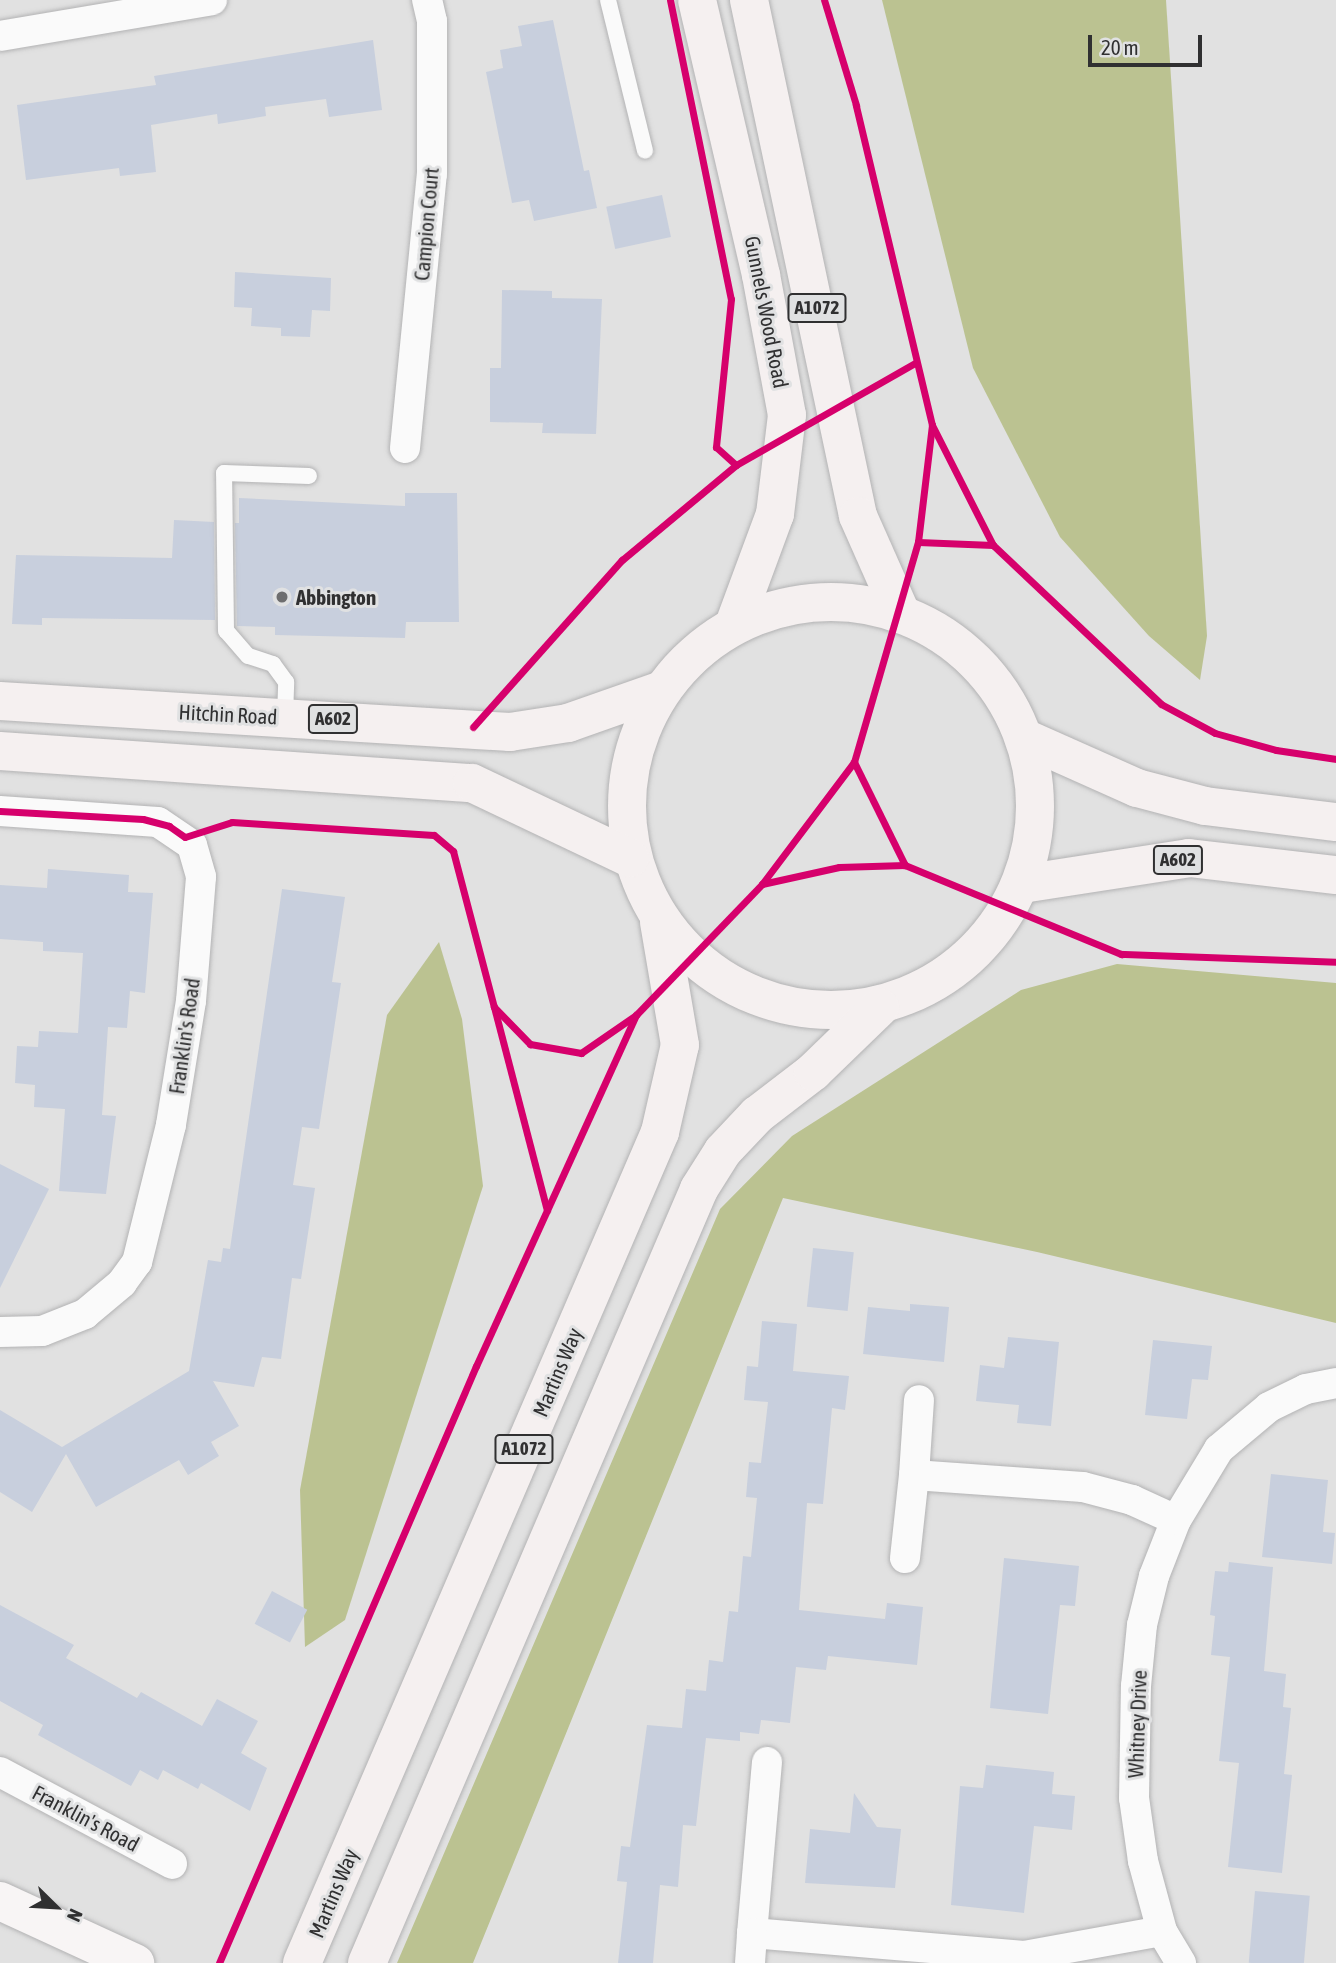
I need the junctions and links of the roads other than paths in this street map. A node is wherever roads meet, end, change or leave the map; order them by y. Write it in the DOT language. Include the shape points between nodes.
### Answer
graph roads {
  1 [pos="212,0"];
  2 [pos="427,0"];
  3 [pos="608,0"];
  4 [pos="697,0"];
  5 [pos="749,0"];
  6 [pos="0,36"];
  7 [pos="645,151"];
  8 [pos="405,449"];
  9 [pos="309,476"];
  10 [pos="900,611"];
  11 [pos="735,622"];
  12 [pos="659,691"];
  13 [pos="0,701"];
  14 [pos="285,717"];
  15 [pos="1027,739"];
  16 [pos="0,751"];
  17 [pos="0,811"];
  18 [pos="1336,822"];
  19 [pos="630,858"];
  20 [pos="1336,875"];
  21 [pos="1022,884"];
  22 [pos="659,922"];
  23 [pos="880,1007"];
  24 [pos="0,1332"];
  25 [pos="1336,1382"];
  26 [pos="919,1400"];
  27 [pos="914,1475"];
  28 [pos="1176,1520"];
  29 [pos="905,1558"];
  30 [pos="767,1762"];
  31 [pos="0,1772"];
  32 [pos="172,1864"];
  33 [pos="0,1901"];
  34 [pos="1162,1930"];
  35 [pos="752,1933"];
  36 [pos="135,1963"];
  37 [pos="302,1963"];
  38 [pos="367,1963"];
  39 [pos="750,1963"];
  40 [pos="1181,1963"];
  1 -- 6 [label="street"];
  2 -- 8 [label="street, Campion Court" via="432,21 432,174"];
  3 -- 7 [label="lane"];
  4 -- 11 [label="main road, Gunnels Wood Road / A1072" via="761,275 787,415 775,514"];
  5 -- 10 [label="main road, A1072" via="858,516"];
  9 -- 14 [label="lane" via="224,473 226,631 248,656 272,664 286,682"];
  10 -- 11 [label="main road, A602" via="817,599"];
  10 -- 15 [label="main road, A602" via="955,640 996,682"];
  11 -- 12 [label="main road, A602"];
  12 -- 14 [label="main road, Hitchin Road / A602" via="568,723 510,732"];
  12 -- 19 [label="main road, A602" via="626,778"];
  13 -- 14 [label="main road, Hitchin Road / A602"];
  15 -- 18 [label="main road" via="1137,788 1205,806"];
  15 -- 21 [label="main road, A602" via="1036,828"];
  16 -- 19 [label="main road" via="472,783"];
  17 -- 24 [label="street, Franklin's Road" via="158,822 192,845 201,877 191,1001 174,1111 137,1262 122,1283 85,1314 41,1331"];
  19 -- 22 [label="main road, A602"];
  20 -- 21 [label="main road, A602" via="1189,858"];
  21 -- 23 [label="main road, A602" via="970,959 926,990"];
  22 -- 23 [label="main road, A602" via="725,985 796,1010"];
  22 -- 37 [label="main road, Martins Way / A1072" via="680,1045 660,1132"];
  23 -- 38 [label="main road, A1072" via="813,1072 757,1115 723,1151 699,1189"];
  25 -- 28 [label="street, Whitney Drive" via="1306,1389 1241,1427 1201,1474"];
  26 -- 27 [label="street"];
  27 -- 28 [label="street" via="1083,1487 1109,1492"];
  27 -- 29 [label="street"];
  28 -- 34 [label="street, Whitney Drive" via="1142,1625 1136,1686 1134,1798 1143,1861"];
  30 -- 35 [label="street"];
  31 -- 32 [label="street, Franklin's Road"];
  33 -- 36 [label="main road"];
  34 -- 35 [label="street" via="1024,1956"];
  34 -- 40 [label="street, Whitney Drive"];
  35 -- 39 [label="street"];
}
